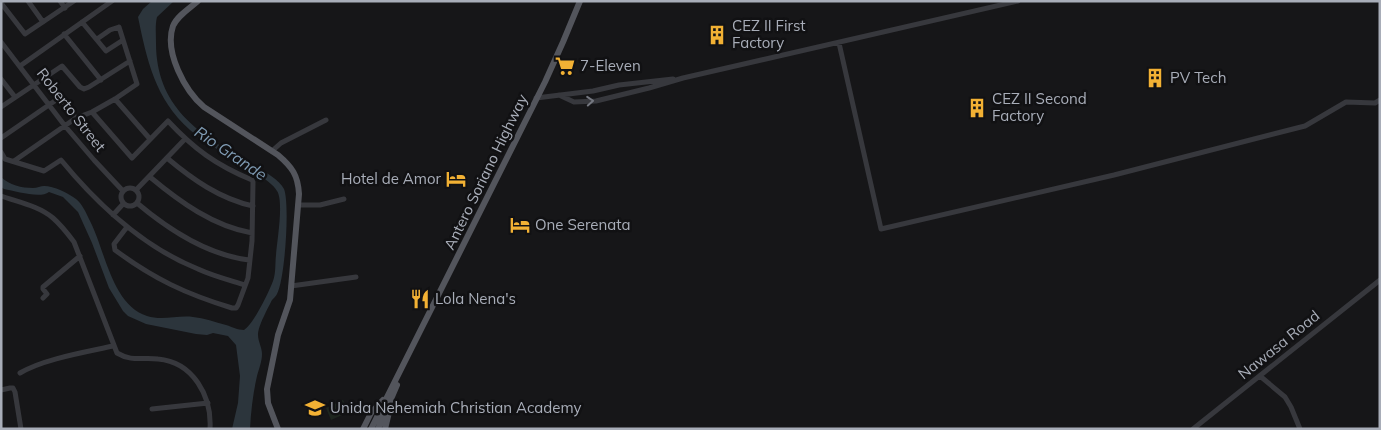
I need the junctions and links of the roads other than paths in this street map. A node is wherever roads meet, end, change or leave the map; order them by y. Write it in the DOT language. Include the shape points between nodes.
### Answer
graph roads {
  1 [pos="28,1"];
  2 [pos="60,1"];
  3 [pos="74,1"];
  4 [pos="198,1"];
  5 [pos="580,1"];
  6 [pos="1018,1"];
  7 [pos="109,2"];
  8 [pos="1,4"];
  9 [pos="65,8"];
  10 [pos="43,22"];
  11 [pos="82,22"];
  12 [pos="64,34"];
  13 [pos="97,40"];
  14 [pos="123,40"];
  15 [pos="1,42"];
  16 [pos="839,43"];
  17 [pos="130,61"];
  18 [pos="20,66"];
  19 [pos="683,78"];
  20 [pos="1,79"];
  21 [pos="101,80"];
  22 [pos="34,84"];
  23 [pos="560,95"];
  24 [pos="15,98"];
  25 [pos="536,98"];
  26 [pos="115,99"];
  27 [pos="1380,100"];
  28 [pos="50,105"];
  29 [pos="1,107"];
  30 [pos="92,112"];
  31 [pos="76,118"];
  32 [pos="326,120"];
  33 [pos="65,126"];
  34 [pos="1,138"];
  35 [pos="150,139"];
  36 [pos="185,139"];
  37 [pos="272,151"];
  38 [pos="1,152"];
  39 [pos="168,158"];
  40 [pos="14,162"];
  41 [pos="150,177"];
  42 [pos="136,190"];
  43 [pos="123,191"];
  44 [pos="1,196"];
  45 [pos="344,199"];
  46 [pos="137,203"];
  47 [pos="123,204"];
  48 [pos="298,205"];
  49 [pos="253,206"];
  50 [pos="114,215"];
  51 [pos="127,227"];
  52 [pos="252,233"];
  53 [pos="80,256"];
  54 [pos="249,260"];
  55 [pos="356,277"];
  56 [pos="1380,280"];
  57 [pos="245,285"];
  58 [pos="291,286"];
  59 [pos="43,298"];
  60 [pos="113,346"];
  61 [pos="20,373"];
  62 [pos="1260,376"];
  63 [pos="1,390"];
  64 [pos="391,394"];
  65 [pos="208,402"];
  66 [pos="152,408"];
  67 [pos="21,429"];
  68 [pos="210,429"];
  69 [pos="278,429"];
  70 [pos="363,429"];
  71 [pos="371,429"];
  72 [pos="378,429"];
  73 [pos="385,429"];
  74 [pos="1193,429"];
  75 [pos="1300,429"];
  1 -- 10 [label="street"];
  2 -- 9 [label="street"];
  3 -- 9 [label="street"];
  4 -- 37 [label="main road" via="173,27 173,54 179,70 204,107"];
  5 -- 25 [label="main road, Antero Soriano Highway"];
  6 -- 16 [label="street"];
  7 -- 11 [label="street"];
  8 -- 10 [label="street" via="25,34"];
  9 -- 10 [label="street"];
  11 -- 12 [label="street"];
  11 -- 13 [label="street"];
  12 -- 18 [label="street"];
  12 -- 21 [label="street"];
  13 -- 14 [label="street" via="106,51"];
  13 -- 14 [label="street" via="119,27"];
  14 -- 17 [label="street"];
  15 -- 18 [label="street, Roberto Street"];
  16 -- 19 [label="street"];
  16 -- 27 [label="street" via="881,229 1114,175 1304,126 1346,102 1375,103"];
  17 -- 21 [label="street"];
  17 -- 26 [label="street" via="137,84"];
  18 -- 22 [label="street, Roberto Street"];
  19 -- 23 [label="street" via="619,84"];
  23 -- 19 [label="street, one-way" via="574,102 596,101"];
  20 -- 24 [label="street"];
  21 -- 22 [label="street" via="89,87 80,87 62,66"];
  22 -- 24 [label="street"];
  22 -- 28 [label="street, Roberto Street"];
  23 -- 25 [label="street"];
  24 -- 29 [label="street"];
  25 -- 64 [label="main road, Antero Soriano Highway" via="409,351"];
  26 -- 30 [label="street"];
  26 -- 35 [label="street"];
  28 -- 31 [label="street" via="59,98"];
  28 -- 33 [label="street, Roberto Street"];
  28 -- 34 [label="street"];
  30 -- 31 [label="street"];
  30 -- 35 [label="street" via="132,158"];
  31 -- 33 [label="street"];
  32 -- 37 [label="street"];
  33 -- 40 [label="street"];
  33 -- 43 [label="street, Roberto Street"];
  35 -- 36 [label="street" via="168,121"];
  36 -- 39 [label="street"];
  36 -- 49 [label="street" via="216,163 252,180"];
  37 -- 48 [label="main road" via="294,172 299,187"];
  38 -- 40 [label="street" via="5,159"];
  39 -- 41 [label="street"];
  39 -- 49 [label="street" via="205,186"];
  40 -- 50 [label="street" via="44,171 61,160"];
  41 -- 42 [label="street"];
  41 -- 52 [label="street" via="202,214"];
  42 -- 43 [label="street"];
  42 -- 46 [label="street" via="139,196"];
  43 -- 47 [label="street" via="120,199"];
  44 -- 53 [label="street" via="52,217 74,242"];
  45 -- 48 [label="street" via="320,205"];
  46 -- 47 [label="street" via="129,207"];
  46 -- 54 [label="street" via="189,239 223,254"];
  47 -- 50 [label="street"];
  48 -- 58 [label="main road"];
  49 -- 52 [label="street"];
  50 -- 51 [label="street"];
  51 -- 57 [label="street" via="196,269"];
  51 -- 57 [label="street" via="114,244 116,250 148,273 181,290 236,308"];
  52 -- 54 [label="street"];
  53 -- 59 [label="street" via="43,286 47,294"];
  53 -- 60 [label="street"];
  54 -- 57 [label="street"];
  55 -- 58 [label="street"];
  56 -- 62 [label="street, Nawasa Road"];
  58 -- 69 [label="main road" via="268,388 268,403"];
  60 -- 61 [label="street" via="53,360"];
  60 -- 65 [label="street" via="126,358 158,359 182,366 198,382"];
  62 -- 74 [label="street, Nawasa Road"];
  62 -- 75 [label="street" via="1285,397"];
  63 -- 67 [label="street" via="13,388"];
  64 -- 70 [label="main road" via="372,413"];
  64 -- 71 [label="main road, Antero Soriano Highway"];
  64 -- 72 [label="main road, Antero Soriano Highway"];
  64 -- 73 [label="main road"];
  65 -- 66 [label="street"];
  65 -- 68 [label="street"];
}
